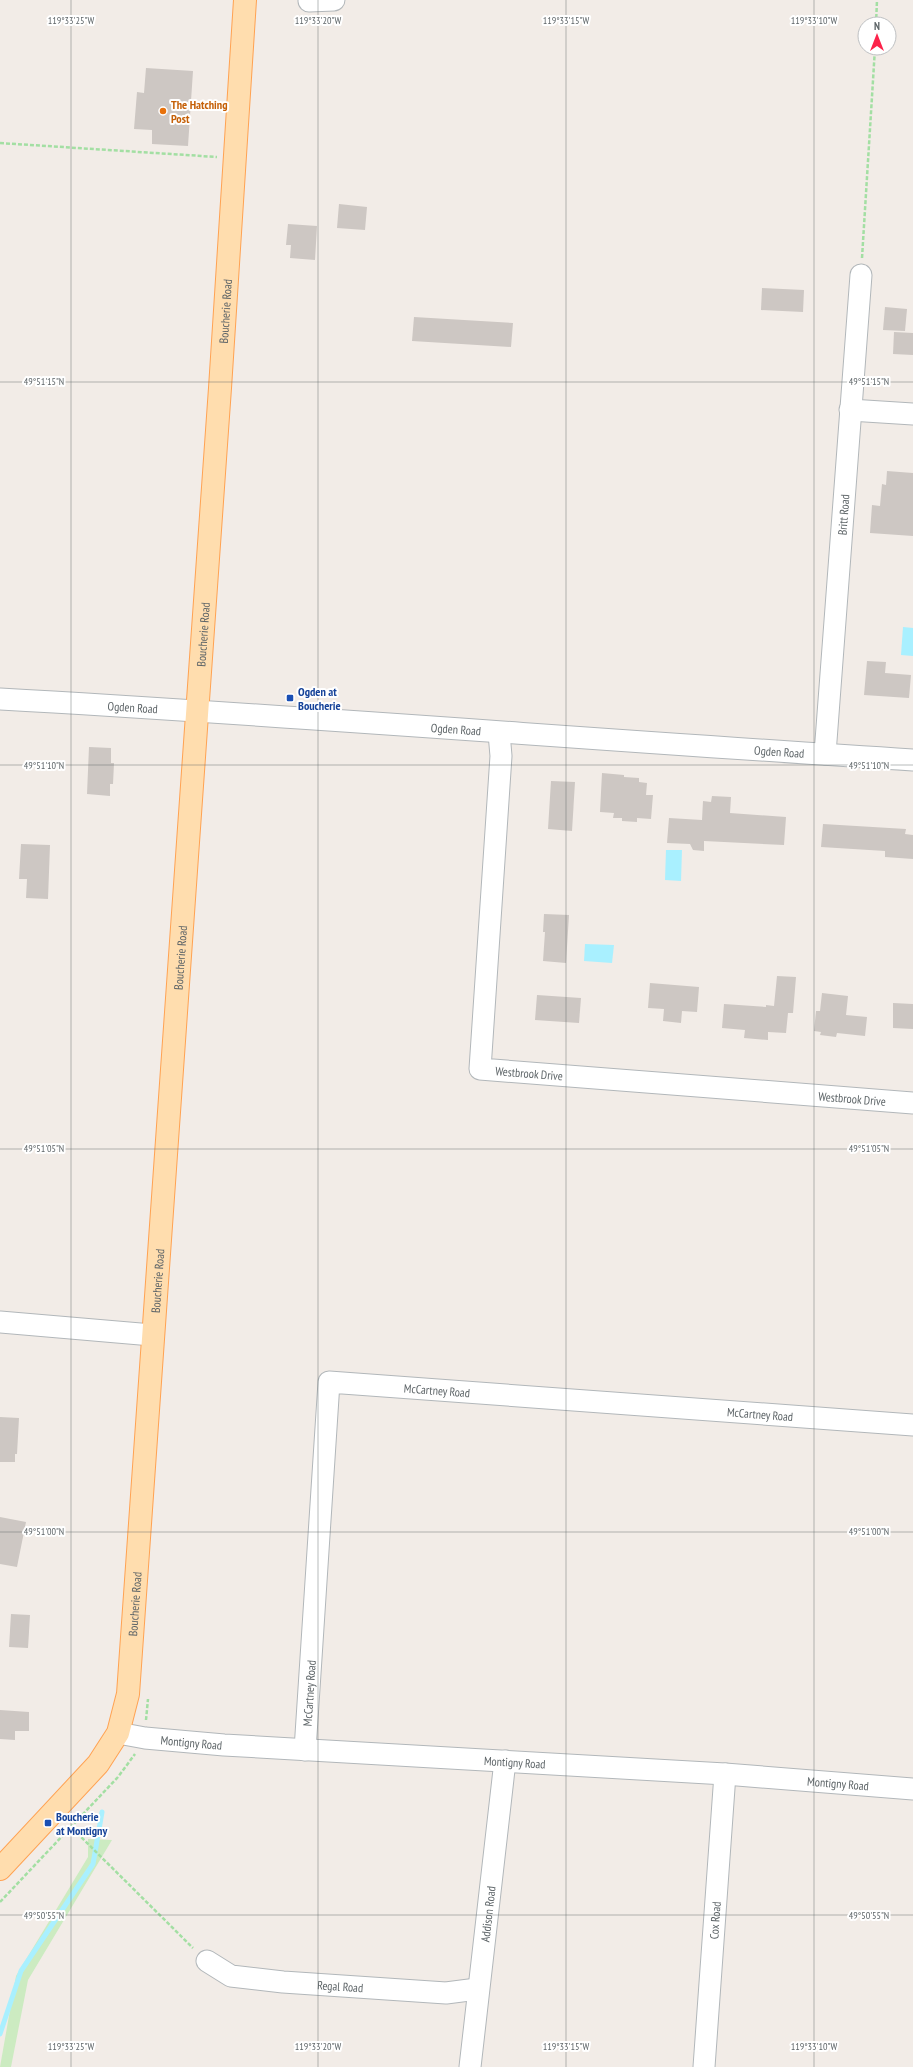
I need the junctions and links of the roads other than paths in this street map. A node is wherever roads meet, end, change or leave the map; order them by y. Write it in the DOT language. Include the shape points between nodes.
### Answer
graph roads {
  1 [pos="245,0"];
  2 [pos="309,0"];
  3 [pos="334,0"];
  4 [pos="861,275"];
  5 [pos="850,410"];
  6 [pos="913,414"];
  7 [pos="0,698"];
  8 [pos="196,710"];
  9 [pos="499,733"];
  10 [pos="825,754"];
  11 [pos="913,760"];
  12 [pos="913,1102"];
  13 [pos="0,1322"];
  14 [pos="152,1335"];
  15 [pos="913,1425"];
  16 [pos="118,1733"];
  17 [pos="305,1750"];
  18 [pos="504,1761"];
  19 [pos="725,1774"];
  20 [pos="913,1789"];
  21 [pos="0,1869"];
  22 [pos="207,1961"];
  23 [pos="477,1989"];
  24 [pos="470,2067"];
  25 [pos="704,2067"];
  1 -- 8 [label="main road, Boucherie Road"];
  2 -- 3 [label="street"];
  4 -- 5 [label="street, Britt Road"];
  5 -- 6 [label="street"];
  5 -- 10 [label="street, Britt Road"];
  7 -- 8 [label="street, Ogden Road"];
  8 -- 9 [label="street, Ogden Road"];
  8 -- 14 [label="main road, Boucherie Road"];
  9 -- 10 [label="street, Ogden Road"];
  9 -- 12 [label="street, Westbrook Drive" via="501,756 480,1069"];
  10 -- 11 [label="street, Ogden Road"];
  13 -- 14 [label="street"];
  14 -- 16 [label="main road, Boucherie Road" via="130,1675 124,1715"];
  15 -- 17 [label="street, McCartney Road" via="329,1382"];
  16 -- 17 [label="street, Montigny Road" via="184,1742"];
  16 -- 21 [label="main road, Boucherie Road" via="98,1764"];
  17 -- 18 [label="street, Montigny Road"];
  18 -- 19 [label="street, Montigny Road"];
  18 -- 23 [label="street, Addison Road" via="487,1926"];
  19 -- 20 [label="street, Montigny Road"];
  19 -- 25 [label="street, Cox Road"];
  22 -- 23 [label="street, Regal Road" via="231,1976 283,1982 446,1993"];
  23 -- 24 [label="street, Addison Road"];
}
